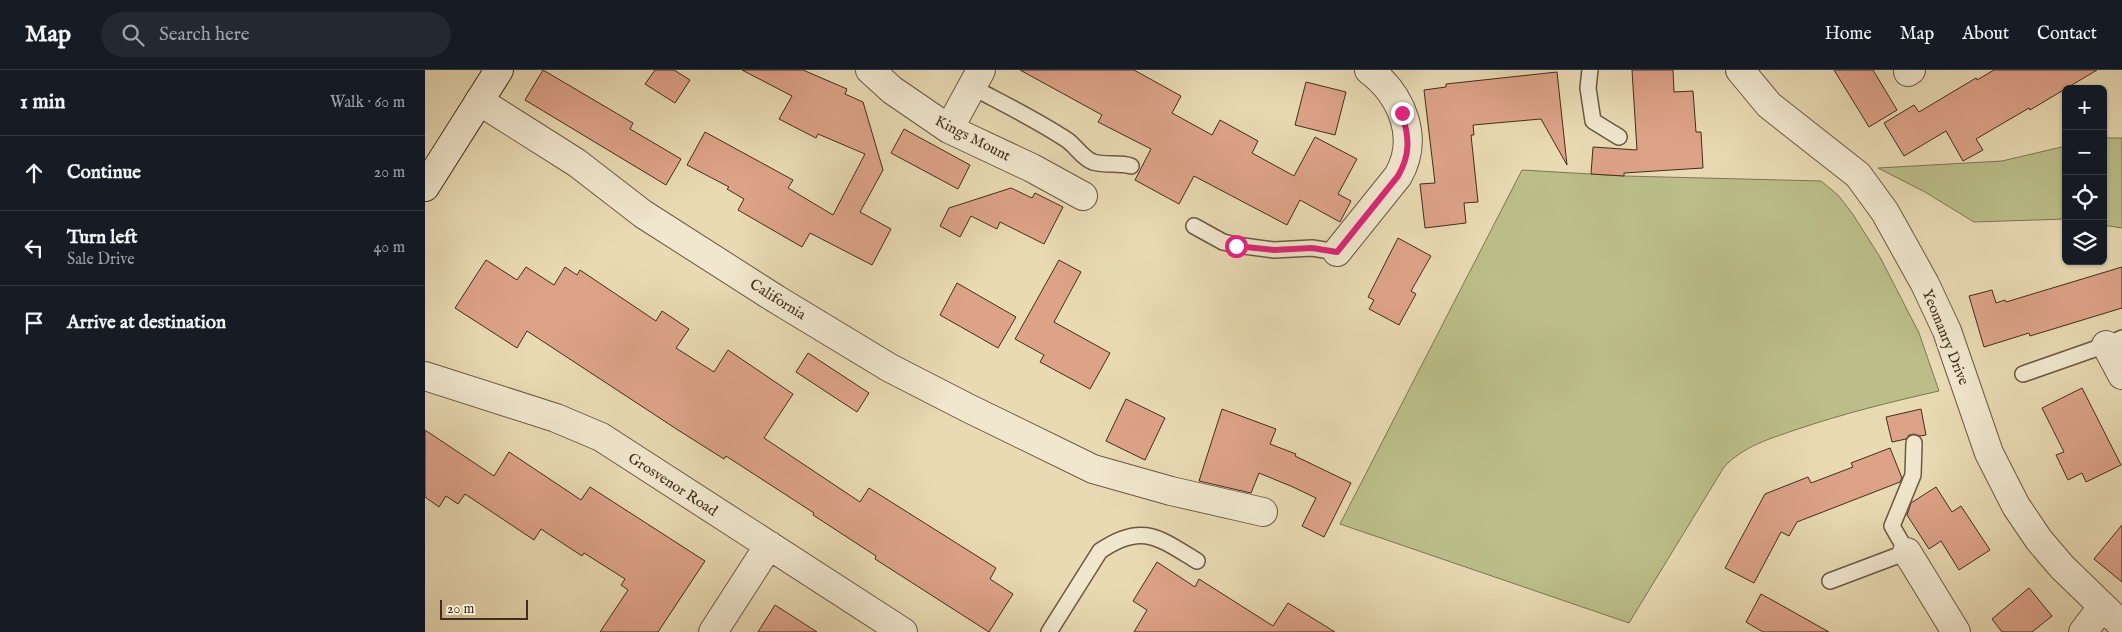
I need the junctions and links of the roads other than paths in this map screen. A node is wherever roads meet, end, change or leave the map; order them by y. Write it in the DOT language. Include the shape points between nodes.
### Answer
graph roads {
  1 [pos="499,70"];
  2 [pos="870,70"];
  3 [pos="1590,70"];
  4 [pos="1740,70"];
  5 [pos="1381,73"];
  6 [pos="977,79"];
  7 [pos="479,101"];
  8 [pos="949,129"];
  9 [pos="1619,137"];
  10 [pos="1131,166"];
  11 [pos="425,187"];
  12 [pos="1083,196"];
  13 [pos="1194,226"];
  14 [pos="1337,252"];
  15 [pos="2114,342"];
  16 [pos="2023,374"];
  17 [pos="2122,374"];
  18 [pos="425,376"];
  19 [pos="1914,443"];
  20 [pos="1263,512"];
  21 [pos="769,545"];
  22 [pos="1907,552"];
  23 [pos="1197,561"];
  24 [pos="1830,581"];
  25 [pos="2102,607"];
  26 [pos="2122,625"];
  27 [pos="713,632"];
  28 [pos="903,632"];
  29 [pos="1049,632"];
  30 [pos="1956,632"];
  31 [pos="2083,632"];
  1 -- 7 [label="street"];
  2 -- 8 [label="street, Kings Mount" via="892,90"];
  3 -- 9 [label="lane" via="1588,88 1593,121"];
  4 -- 25 [label="street, Yeomanry Drive" via="1769,105 1858,175 1885,212 1947,331 1989,453 2016,506 2039,540"];
  5 -- 14 [label="street" via="1402,113 1408,133 1405,164"];
  6 -- 8 [label="street"];
  6 -- 10 [label="lane" via="1069,141 1085,158 1103,164"];
  7 -- 11 [label="street"];
  7 -- 20 [label="street, California" via="577,163 643,214 882,363 1093,470"];
  8 -- 12 [label="street, Kings Mount"];
  13 -- 14 [label="lane" via="1236,246 1274,250 1312,248"];
  15 -- 16 [label="lane"];
  15 -- 17 [label="street"];
  18 -- 21 [label="street, Grosvenor Road" via="555,418 601,437"];
  19 -- 22 [label="lane" via="1913,475 1892,526"];
  21 -- 27 [label="street"];
  21 -- 28 [label="street, Grosvenor Road"];
  22 -- 24 [label="lane"];
  22 -- 30 [label="street"];
  23 -- 29 [label="lane" via="1158,537 1127,537 1113,542 1101,551"];
  25 -- 26 [label="street, Yeomanry Drive"];
  25 -- 31 [label="street"];
}
